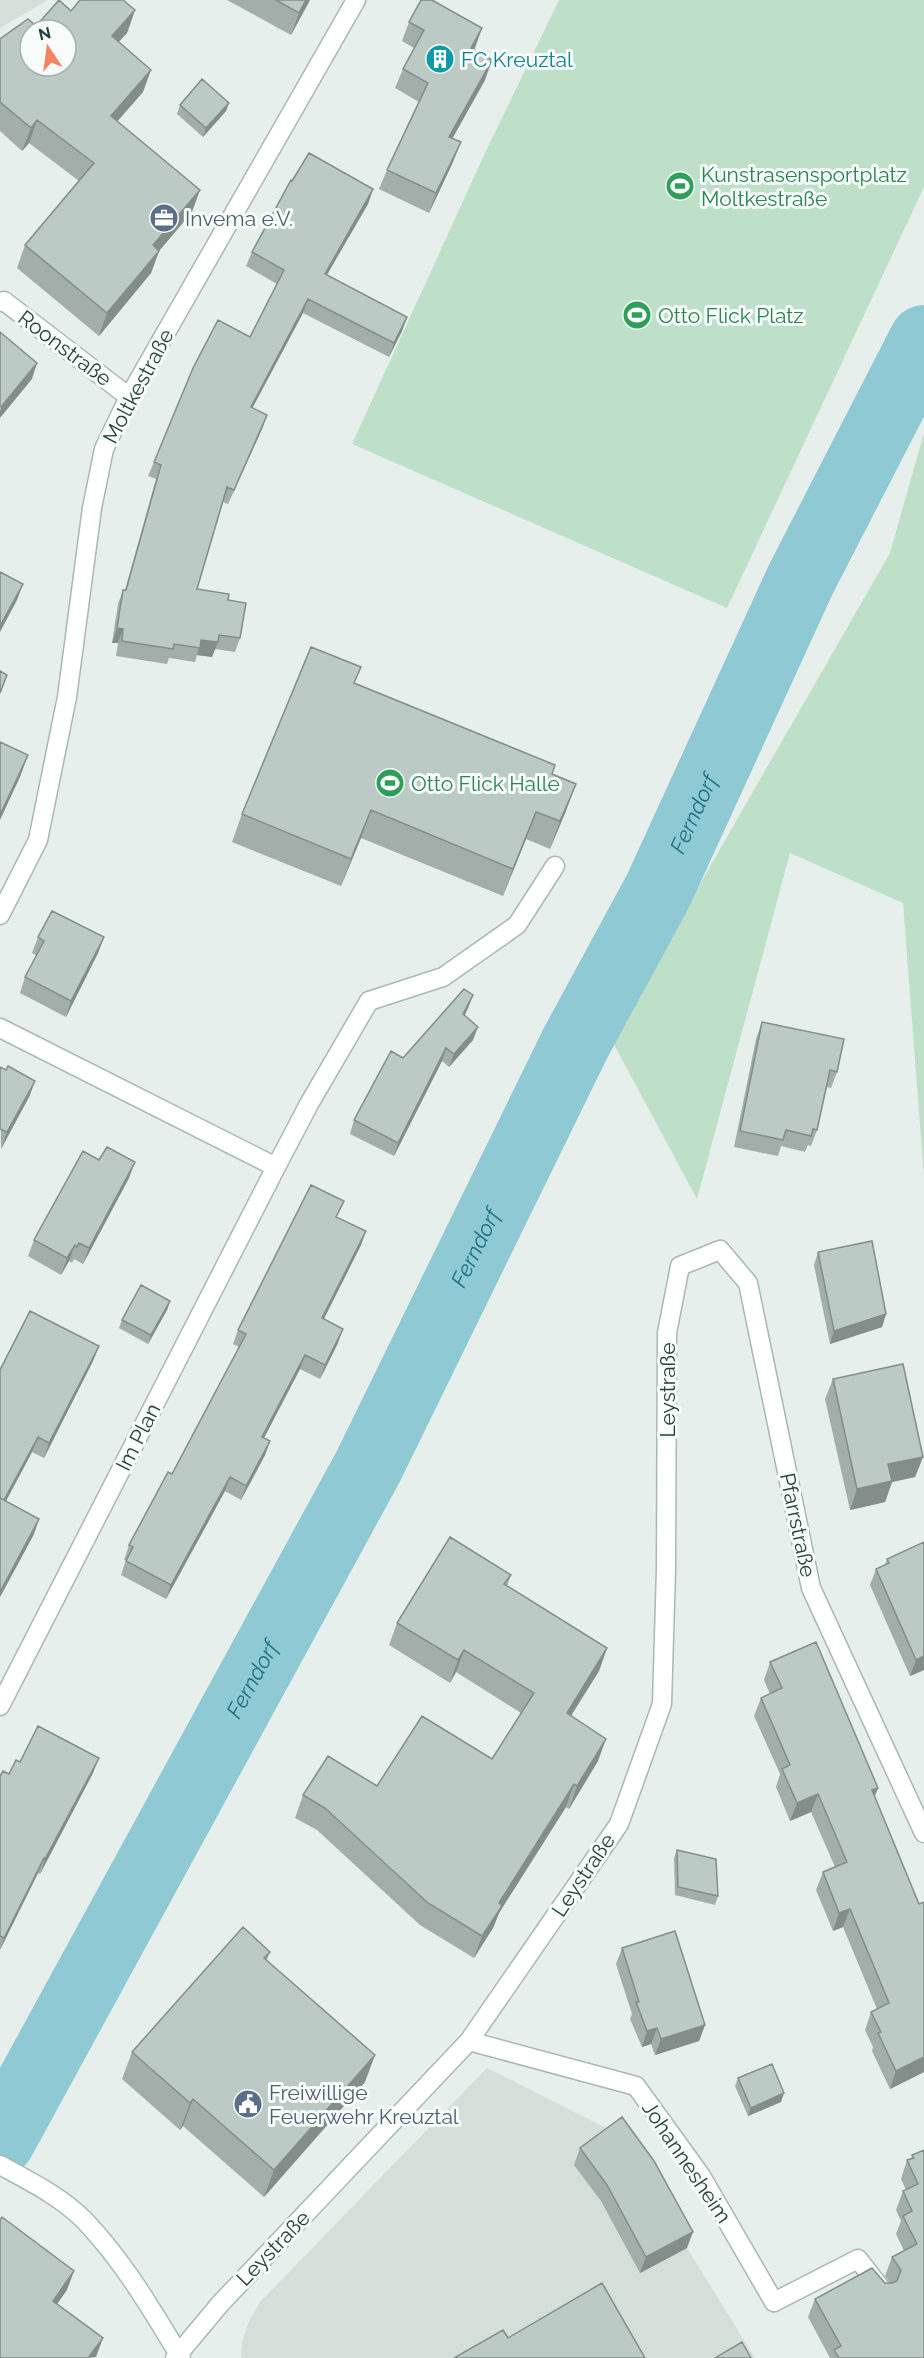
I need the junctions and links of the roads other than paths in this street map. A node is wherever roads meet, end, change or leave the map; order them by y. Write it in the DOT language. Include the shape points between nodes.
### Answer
graph roads {
  1 [pos="356,0"];
  2 [pos="0,302"];
  3 [pos="129,397"];
  4 [pos="555,866"];
  5 [pos="0,915"];
  6 [pos="0,1028"];
  7 [pos="276,1167"];
  8 [pos="680,1266"];
  9 [pos="0,1706"];
  10 [pos="924,1833"];
  11 [pos="469,2041"];
  12 [pos="0,2165"];
  13 [pos="884,2291"];
  14 [pos="178,2357"];
  1 -- 3 [label="street, Moltkestraße"];
  2 -- 3 [label="street, Roonstraße" via="4,301"];
  3 -- 5 [label="street, Moltkestraße" via="105,449 94,498 67,697 38,840"];
  4 -- 7 [label="street, Im Plan" via="517,925 443,977 369,1001"];
  6 -- 7 [label="street"];
  7 -- 9 [label="street, Im Plan"];
  8 -- 10 [label="street, Pfarrstraße" via="720,1250 748,1283 811,1588"];
  8 -- 11 [label="street, Leystraße" via="668,1334 662,1704 619,1824"];
  11 -- 13 [label="street, Johannesheim" via="636,2086 701,2176 774,2302 858,2259"];
  11 -- 14 [label="street, Leystraße" via="220,2304"];
  12 -- 14 [label="street" via="56,2198 84,2220 136,2283"];
}
